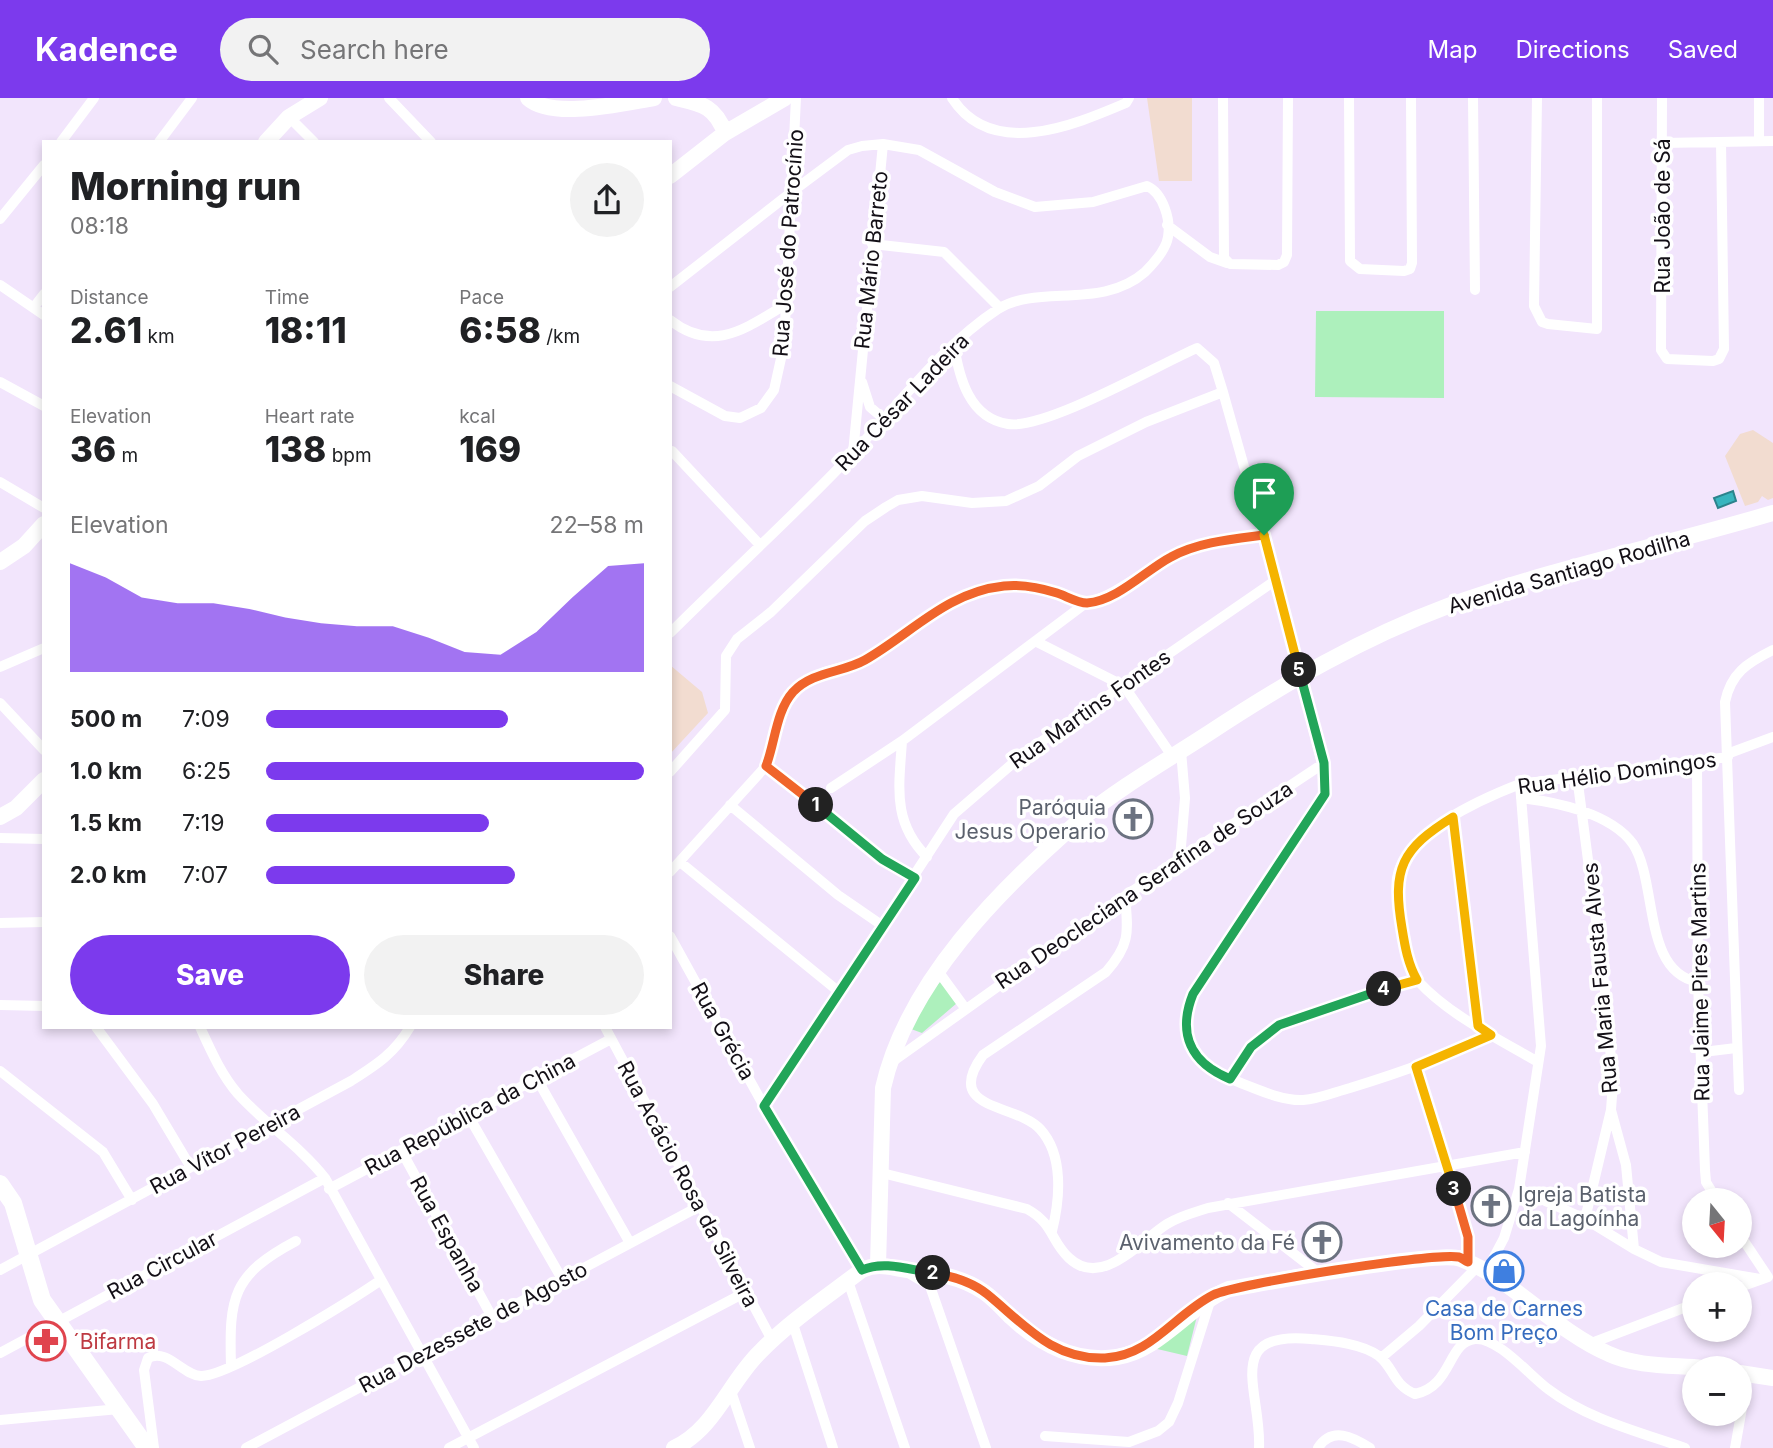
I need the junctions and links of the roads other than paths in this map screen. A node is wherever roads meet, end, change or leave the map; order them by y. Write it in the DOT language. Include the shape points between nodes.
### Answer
graph roads {
  1 [pos="94,98"];
  2 [pos="192,98"];
  3 [pos="320,98"];
  4 [pos="389,98"];
  5 [pos="528,98"];
  6 [pos="654,98"];
  7 [pos="676,98"];
  8 [pos="724,98"];
  9 [pos="796,98"];
  10 [pos="952,98"];
  11 [pos="1129,98"];
  12 [pos="1223,98"];
  13 [pos="1288,98"];
  14 [pos="1349,98"];
  15 [pos="1411,98"];
  16 [pos="1473,98"];
  17 [pos="1537,98"];
  18 [pos="1597,98"];
  19 [pos="1662,98"];
  20 [pos="1759,98"];
  21 [pos="774,100"];
  22 [pos="714,112"];
  23 [pos="289,117"];
  24 [pos="725,134"];
  25 [pos="62,140"];
  26 [pos="160,140"];
  27 [pos="267,140"];
  28 [pos="312,140"];
  29 [pos="429,140"];
  30 [pos="1759,141"];
  31 [pos="1773,141"];
  32 [pos="1721,142"];
  33 [pos="1662,143"];
  34 [pos="883,144"];
  35 [pos="794,161"];
  36 [pos="42,166"];
  37 [pos="820,172"];
  38 [pos="672,174"];
  39 [pos="793,191"];
  40 [pos="0,219"];
  41 [pos="1167,225"];
  42 [pos="873,244"];
  43 [pos="1226,258"];
  44 [pos="0,285"];
  45 [pos="672,285"];
  46 [pos="1475,290"];
  47 [pos="42,297"];
  48 [pos="785,305"];
  49 [pos="34,307"];
  50 [pos="1000,308"];
  51 [pos="42,313"];
  52 [pos="672,321"];
  53 [pos="954,345"];
  54 [pos="860,376"];
  55 [pos="0,382"];
  56 [pos="672,387"];
  57 [pos="1223,392"];
  58 [pos="42,405"];
  59 [pos="884,419"];
  60 [pos="672,452"];
  61 [pos="853,453"];
  62 [pos="0,482"];
  63 [pos="42,507"];
  64 [pos="1773,513"];
  65 [pos="42,526"];
  66 [pos="1264,535"];
  67 [pos="759,544"];
  68 [pos="0,562"];
  69 [pos="1276,580"];
  70 [pos="1086,603"];
  71 [pos="672,631"];
  72 [pos="1037,642"];
  73 [pos="42,649"];
  74 [pos="1773,650"];
  75 [pos="0,667"];
  76 [pos="1300,674"];
  77 [pos="1124,686"];
  78 [pos="0,704"];
  79 [pos="1773,737"];
  80 [pos="902,741"];
  81 [pos="42,748"];
  82 [pos="1176,754"];
  83 [pos="1727,755"];
  84 [pos="1697,760"];
  85 [pos="1324,763"];
  86 [pos="766,766"];
  87 [pos="672,770"];
  88 [pos="1577,776"];
  89 [pos="42,782"];
  90 [pos="1520,784"];
  91 [pos="831,788"];
  92 [pos="1521,798"];
  93 [pos="730,806"];
  94 [pos="1584,813"];
  95 [pos="2,816"];
  96 [pos="1453,817"];
  97 [pos="0,837"];
  98 [pos="42,839"];
  99 [pos="927,857"];
  100 [pos="1180,858"];
  101 [pos="680,862"];
  102 [pos="672,870"];
  103 [pos="915,878"];
  104 [pos="1125,896"];
  105 [pos="42,922"];
  106 [pos="0,923"];
  107 [pos="883,926"];
  108 [pos="672,940"];
  109 [pos="938,971"];
  110 [pos="1417,980"];
  111 [pos="1698,982"];
  112 [pos="838,991"];
  113 [pos="0,1005"];
  114 [pos="42,1006"];
  115 [pos="965,1008"];
  116 [pos="1478,1026"];
  117 [pos="97,1029"];
  118 [pos="201,1029"];
  119 [pos="409,1029"];
  120 [pos="606,1029"];
  121 [pos="1491,1035"];
  122 [pos="611,1039"];
  123 [pos="1737,1048"];
  124 [pos="1703,1052"];
  125 [pos="1538,1062"];
  126 [pos="890,1063"];
  127 [pos="1416,1067"];
  128 [pos="0,1071"];
  129 [pos="537,1079"];
  130 [pos="1230,1079"];
  131 [pos="1739,1090"];
  132 [pos="764,1106"];
  133 [pos="1611,1110"];
  134 [pos="468,1115"];
  135 [pos="272,1125"];
  136 [pos="401,1150"];
  137 [pos="1525,1152"];
  138 [pos="190,1166"];
  139 [pos="1448,1168"];
  140 [pos="882,1173"];
  141 [pos="327,1183"];
  142 [pos="0,1184"];
  143 [pos="1710,1188"];
  144 [pos="1519,1189"];
  145 [pos="132,1200"];
  146 [pos="1228,1203"];
  147 [pos="700,1206"];
  148 [pos="1585,1219"];
  149 [pos="1052,1231"];
  150 [pos="296,1241"];
  151 [pos="630,1243"];
  152 [pos="1634,1250"];
  153 [pos="27,1255"];
  154 [pos="1752,1256"];
  155 [pos="870,1267"];
  156 [pos="1477,1267"];
  157 [pos="903,1269"];
  158 [pos="0,1270"];
  159 [pos="1320,1274"];
  160 [pos="1764,1278"];
  161 [pos="562,1279"];
  162 [pos="381,1280"];
  163 [pos="848,1281"];
  164 [pos="1752,1282"];
  165 [pos="746,1292"];
  166 [pos="1212,1296"];
  167 [pos="1682,1309"];
  168 [pos="492,1317"];
  169 [pos="57,1322"];
  170 [pos="793,1324"];
  171 [pos="772,1340"];
  172 [pos="1589,1344"];
  173 [pos="0,1353"];
  174 [pos="420,1355"];
  175 [pos="1381,1357"];
  176 [pos="231,1366"];
  177 [pos="1682,1366"];
  178 [pos="1752,1375"];
  179 [pos="1773,1378"];
  180 [pos="731,1391"];
  181 [pos="119,1409"];
  182 [pos="0,1420"];
  183 [pos="1738,1426"];
  184 [pos="1045,1436"];
  185 [pos="469,1437"];
  186 [pos="251,1447"];
  187 [pos="147,1448"];
  188 [pos="155,1448"];
  189 [pos="449,1448"];
  190 [pos="474,1448"];
  191 [pos="674,1448"];
  192 [pos="751,1448"];
  193 [pos="833,1448"];
  194 [pos="905,1448"];
  195 [pos="986,1448"];
  196 [pos="1259,1448"];
  197 [pos="1318,1448"];
  198 [pos="1370,1448"];
  199 [pos="1685,1448"];
  200 [pos="1735,1448"];
  1 -- 25 [label="street"];
  2 -- 26 [label="street"];
  3 -- 23 [label="main road"];
  4 -- 29 [label="street"];
  5 -- 6 [label="main road" via="535,104 570,109"];
  7 -- 22 [label="main road" via="702,103"];
  8 -- 22 [label="main road"];
  9 -- 35 [label="street, Rua José do Patrocínio"];
  10 -- 11 [label="street" via="980,122 1023,134 1069,125"];
  12 -- 43 [label="street"];
  13 -- 43 [label="street" via="1286,260 1278,265"];
  14 -- 15 [label="street" via="1349,255 1360,269 1404,271 1411,266"];
  16 -- 46 [label="street"];
  17 -- 18 [label="street" via="1534,306 1542,322 1597,329"];
  19 -- 33 [label="street, Rua João de Sá"];
  20 -- 30 [label="street"];
  21 -- 24 [label="main road"];
  22 -- 24 [label="main road"];
  23 -- 27 [label="main road"];
  23 -- 28 [label="street"];
  24 -- 38 [label="main road"];
  30 -- 31 [label="street"];
  30 -- 32 [label="street"];
  32 -- 33 [label="street"];
  32 -- 33 [label="street, Rua João de Sá" via="1724,349 1713,361 1667,359 1661,351"];
  34 -- 37 [label="street" via="848,150"];
  34 -- 41 [label="street" via="919,150 998,193 1035,207 1093,202 1140,186 1153,188"];
  34 -- 42 [label="street, Rua Mário Barreto"];
  35 -- 37 [label="street" via="801,170"];
  35 -- 39 [label="street, Rua José do Patrocínio"];
  36 -- 40 [label="street"];
  37 -- 39 [label="street"];
  39 -- 45 [label="street"];
  39 -- 48 [label="street, Rua José do Patrocínio"];
  41 -- 43 [label="street" via="1210,257"];
  41 -- 50 [label="street, Rua César Ladeira" via="1161,253 1134,281 1102,293"];
  42 -- 50 [label="street" via="944,252"];
  42 -- 54 [label="street, Rua Mário Barreto"];
  44 -- 49 [label="street"];
  47 -- 49 [label="street"];
  48 -- 52 [label="street" via="724,336 697,336"];
  48 -- 56 [label="street, Rua José do Patrocínio" via="784,345 774,390 753,414 725,416"];
  49 -- 51 [label="street"];
  50 -- 53 [label="street, Rua César Ladeira"];
  53 -- 57 [label="street" via="958,373 971,399 982,412 1008,424 1044,419 1197,348 1214,363"];
  53 -- 59 [label="street, Rua César Ladeira"];
  54 -- 59 [label="street, Rua Mário Barreto" via="870,407"];
  54 -- 61 [label="street, Rua Mário Barreto"];
  55 -- 58 [label="street"];
  57 -- 66 [label="street"];
  57 -- 87 [label="street" via="1146,422 1078,456 1039,486 1006,501 972,503 922,496 898,500 865,521 737,639 726,656 725,710"];
  59 -- 61 [label="street, Rua César Ladeira"];
  60 -- 67 [label="street"];
  61 -- 67 [label="street, Rua César Ladeira"];
  62 -- 63 [label="street"];
  64 -- 76 [label="main road, Avenida Santiago Rodilha" via="1449,606"];
  65 -- 68 [label="main road"];
  66 -- 69 [label="street"];
  66 -- 70 [label="street" via="1218,541 1183,552 1115,592"];
  67 -- 71 [label="street, Rua César Ladeira"];
  69 -- 76 [label="street"];
  69 -- 77 [label="street, Rua Martins Fontes"];
  70 -- 72 [label="street"];
  70 -- 86 [label="street" via="1048,590 1012,586 952,601 863,661 824,673 794,691"];
  72 -- 77 [label="street"];
  72 -- 80 [label="street"];
  73 -- 75 [label="street"];
  74 -- 83 [label="street" via="1741,670 1728,686"];
  76 -- 82 [label="main road, Avenida Santiago Rodilha"];
  76 -- 85 [label="street"];
  77 -- 82 [label="street"];
  77 -- 99 [label="street, Rua Martins Fontes" via="976,792 954,814"];
  78 -- 81 [label="street"];
  79 -- 83 [label="street, Rua Hélio Domingos"];
  80 -- 91 [label="street"];
  80 -- 99 [label="street" via="899,783 904,828"];
  82 -- 100 [label="street" via="1185,798"];
  82 -- 109 [label="main road, Avenida Santiago Rodilha" via="1079,821 1006,891"];
  83 -- 84 [label="street, Rua Hélio Domingos"];
  83 -- 123 [label="street"];
  84 -- 88 [label="street, Rua Hélio Domingos"];
  84 -- 111 [label="street, Rua Jaime Pires Martins"];
  85 -- 100 [label="street, Rua Deocleciana Serafina de Souza"];
  85 -- 130 [label="street" via="1325,794 1187,1008 1184,1025 1198,1059"];
  86 -- 93 [label="street"];
  86 -- 103 [label="street" via="882,859"];
  88 -- 90 [label="street, Rua Hélio Domingos"];
  88 -- 94 [label="street, Rua Maria Fausta Alves"];
  89 -- 95 [label="main road"];
  90 -- 92 [label="street"];
  90 -- 96 [label="street, Rua Hélio Domingos"];
  92 -- 94 [label="street"];
  92 -- 125 [label="street" via="1541,1026"];
  93 -- 101 [label="street"];
  93 -- 107 [label="street"];
  94 -- 111 [label="street" via="1610,825 1632,843 1646,877 1655,928 1667,961 1686,980"];
  94 -- 133 [label="street, Rua Maria Fausta Alves" via="1607,1014"];
  95 -- 97 [label="street"];
  96 -- 110 [label="street, Rua Hélio Domingos" via="1413,848 1397,878 1405,947"];
  96 -- 116 [label="street"];
  97 -- 98 [label="street"];
  99 -- 103 [label="street, Rua Martins Fontes"];
  100 -- 104 [label="street, Rua Deocleciana Serafina de Souza"];
  101 -- 102 [label="street"];
  101 -- 112 [label="street"];
  103 -- 107 [label="street, Rua Martins Fontes"];
  104 -- 115 [label="street, Rua Deocleciana Serafina de Souza"];
  104 -- 149 [label="street" via="1128,939 1116,961 983,1055 971,1075 977,1097 1039,1127 1051,1146 1058,1174"];
  105 -- 106 [label="street"];
  107 -- 112 [label="street, Rua Martins Fontes"];
  108 -- 132 [label="street, Rua Grécia"];
  109 -- 115 [label="street"];
  109 -- 126 [label="main road, Avenida Santiago Rodilha" via="916,1002"];
  110 -- 116 [label="street"];
  110 -- 130 [label="street" via="1279,1025 1251,1047"];
  111 -- 124 [label="street, Rua Jaime Pires Martins"];
  112 -- 132 [label="street, Rua Martins Fontes"];
  113 -- 114 [label="street"];
  115 -- 126 [label="street, Rua Deocleciana Serafina de Souza"];
  116 -- 121 [label="street"];
  117 -- 138 [label="street" via="153,1104"];
  118 -- 135 [label="street" via="226,1078"];
  119 -- 135 [label="street, Rua Vítor Pereira" via="386,1059"];
  120 -- 122 [label="street, Rua Acácio Rosa da Silveira"];
  121 -- 125 [label="street"];
  121 -- 127 [label="street"];
  122 -- 129 [label="street, Rua República da China"];
  122 -- 147 [label="street, Rua Acácio Rosa da Silveira"];
  123 -- 124 [label="street"];
  123 -- 131 [label="street"];
  124 -- 143 [label="street, Rua Jaime Pires Martins" via="1705,1170"];
  125 -- 137 [label="street"];
  126 -- 140 [label="main road, Avenida Santiago Rodilha" via="882,1102"];
  127 -- 130 [label="street" via="1302,1100"];
  127 -- 139 [label="street"];
  128 -- 145 [label="street" via="103,1152"];
  129 -- 134 [label="street, Rua República da China"];
  129 -- 151 [label="street"];
  132 -- 155 [label="street, Rua Grécia"];
  133 -- 148 [label="street, Rua Maria Fausta Alves"];
  133 -- 152 [label="street" via="1626,1165"];
  134 -- 136 [label="street, Rua República da China"];
  134 -- 161 [label="street"];
  135 -- 138 [label="street, Rua Vítor Pereira"];
  135 -- 141 [label="street"];
  136 -- 141 [label="street, Rua República da China"];
  136 -- 168 [label="street, Rua Espanha"];
  137 -- 139 [label="street"];
  137 -- 144 [label="street"];
  138 -- 145 [label="street, Rua Vítor Pereira"];
  139 -- 146 [label="street"];
  139 -- 156 [label="street"];
  140 -- 149 [label="street" via="1027,1209 1044,1219"];
  140 -- 155 [label="main road, Avenida Santiago Rodilha"];
  141 -- 162 [label="street"];
  141 -- 169 [label="street, Rua Circular"];
  142 -- 153 [label="main road" via="13,1203"];
  144 -- 148 [label="street"];
  144 -- 156 [label="street" via="1504,1238"];
  145 -- 153 [label="street, Rua Vítor Pereira"];
  146 -- 149 [label="street" via="1181,1217 1121,1260 1102,1267 1085,1267 1068,1258"];
  146 -- 159 [label="street"];
  147 -- 151 [label="street, Rua Dezessete de Agosto"];
  147 -- 165 [label="street, Rua Acácio Rosa da Silveira"];
  148 -- 152 [label="street"];
  150 -- 176 [label="street" via="271,1254 242,1281 229,1324"];
  151 -- 161 [label="street, Rua Dezessete de Agosto"];
  152 -- 160 [label="street" via="1685,1267"];
  153 -- 158 [label="street, Rua Vítor Pereira"];
  153 -- 169 [label="main road" via="42,1300"];
  154 -- 160 [label="street"];
  155 -- 157 [label="main road"];
  155 -- 163 [label="main road"];
  156 -- 159 [label="main road" via="1459,1257"];
  156 -- 172 [label="main road"];
  156 -- 175 [label="street"];
  157 -- 166 [label="main road" via="968,1282 1041,1341 1071,1353 1102,1358 1133,1353"];
  157 -- 195 [label="street" via="930,1286"];
  159 -- 166 [label="main road"];
  160 -- 164 [label="street"];
  161 -- 168 [label="street, Rua Dezessete de Agosto"];
  162 -- 174 [label="street"];
  162 -- 176 [label="street"];
  163 -- 170 [label="main road"];
  163 -- 194 [label="street"];
  165 -- 171 [label="street, Rua Acácio Rosa da Silveira"];
  165 -- 185 [label="street"];
  166 -- 184 [label="street" via="1178,1403 1158,1432 1129,1442"];
  167 -- 172 [label="street"];
  168 -- 174 [label="street, Rua Dezessete de Agosto"];
  169 -- 173 [label="street, Rua Circular"];
  169 -- 181 [label="main road"];
  170 -- 171 [label="main road"];
  170 -- 193 [label="street"];
  171 -- 180 [label="main road"];
  172 -- 177 [label="main road" via="1633,1361"];
  174 -- 185 [label="street"];
  174 -- 186 [label="street, Rua Dezessete de Agosto"];
  175 -- 196 [label="street" via="1326,1340 1277,1339 1260,1345 1252,1369"];
  175 -- 199 [label="street" via="1394,1380 1415,1394 1438,1383 1461,1345 1480,1339 1497,1346 1573,1405"];
  176 -- 188 [label="street" via="201,1376 162,1356 148,1358 144,1370"];
  178 -- 179 [label="main road"];
  180 -- 191 [label="main road" via="708,1422"];
  180 -- 192 [label="street"];
  181 -- 182 [label="street"];
  181 -- 187 [label="main road"];
  183 -- 200 [label="street"];
  185 -- 189 [label="street"];
  185 -- 190 [label="street"];
  197 -- 198 [label="street" via="1342,1434"];
}
